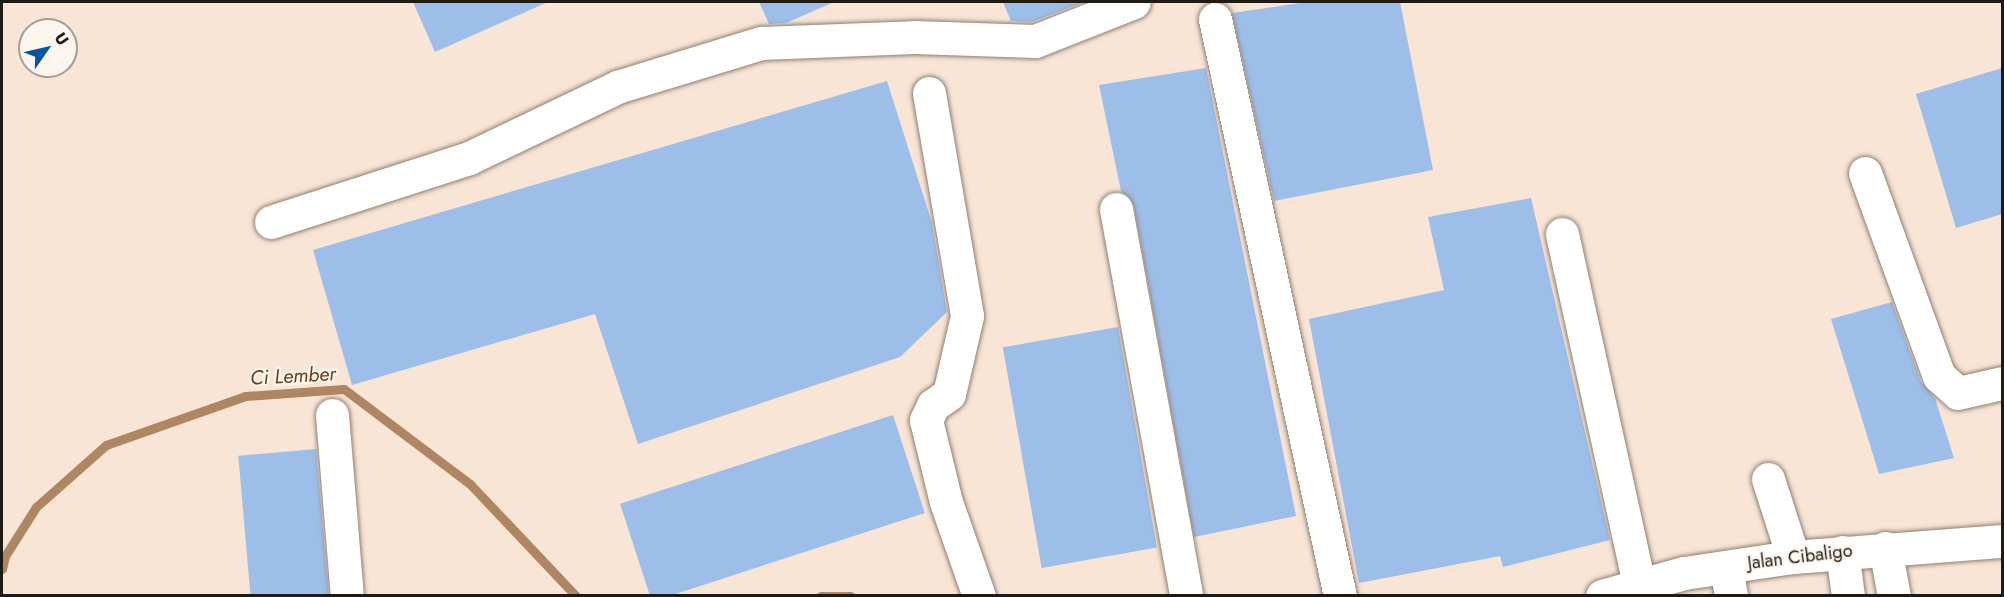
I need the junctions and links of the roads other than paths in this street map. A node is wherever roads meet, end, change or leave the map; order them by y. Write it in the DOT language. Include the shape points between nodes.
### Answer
graph roads {
  1 [pos="1134,2"];
  2 [pos="1215,19"];
  3 [pos="929,93"];
  4 [pos="1865,174"];
  5 [pos="1116,209"];
  6 [pos="271,222"];
  7 [pos="1562,234"];
  8 [pos="2002,383"];
  9 [pos="332,415"];
  10 [pos="1768,479"];
  11 [pos="2002,541"];
  12 [pos="1885,548"];
  13 [pos="1842,552"];
  14 [pos="1793,557"];
  15 [pos="1728,581"];
  16 [pos="1640,584"];
  17 [pos="347,596"];
  18 [pos="979,596"];
  19 [pos="1186,596"];
  20 [pos="1340,596"];
  21 [pos="1602,596"];
  22 [pos="1848,596"];
  23 [pos="1894,596"];
  1 -- 6 [label="main road" via="1035,41 914,37 761,43 617,87 469,158"];
  2 -- 20 [label="main road"];
  3 -- 18 [label="main road" via="967,316 949,394 933,405 926,420 946,502"];
  4 -- 8 [label="main road" via="1939,375 1958,393"];
  5 -- 19 [label="main road"];
  7 -- 16 [label="main road"];
  9 -- 17 [label="main road"];
  10 -- 14 [label="main road"];
  11 -- 12 [label="main road, Jalan Cibaligo"];
  12 -- 13 [label="main road, Jalan Cibaligo"];
  12 -- 23 [label="main road"];
  13 -- 14 [label="main road, Jalan Cibaligo"];
  13 -- 22 [label="main road"];
  14 -- 15 [label="main road, Jalan Cibaligo"];
  15 -- 16 [label="main road, Jalan Cibaligo"];
  16 -- 21 [label="main road, Jalan Cibaligo"];
}
